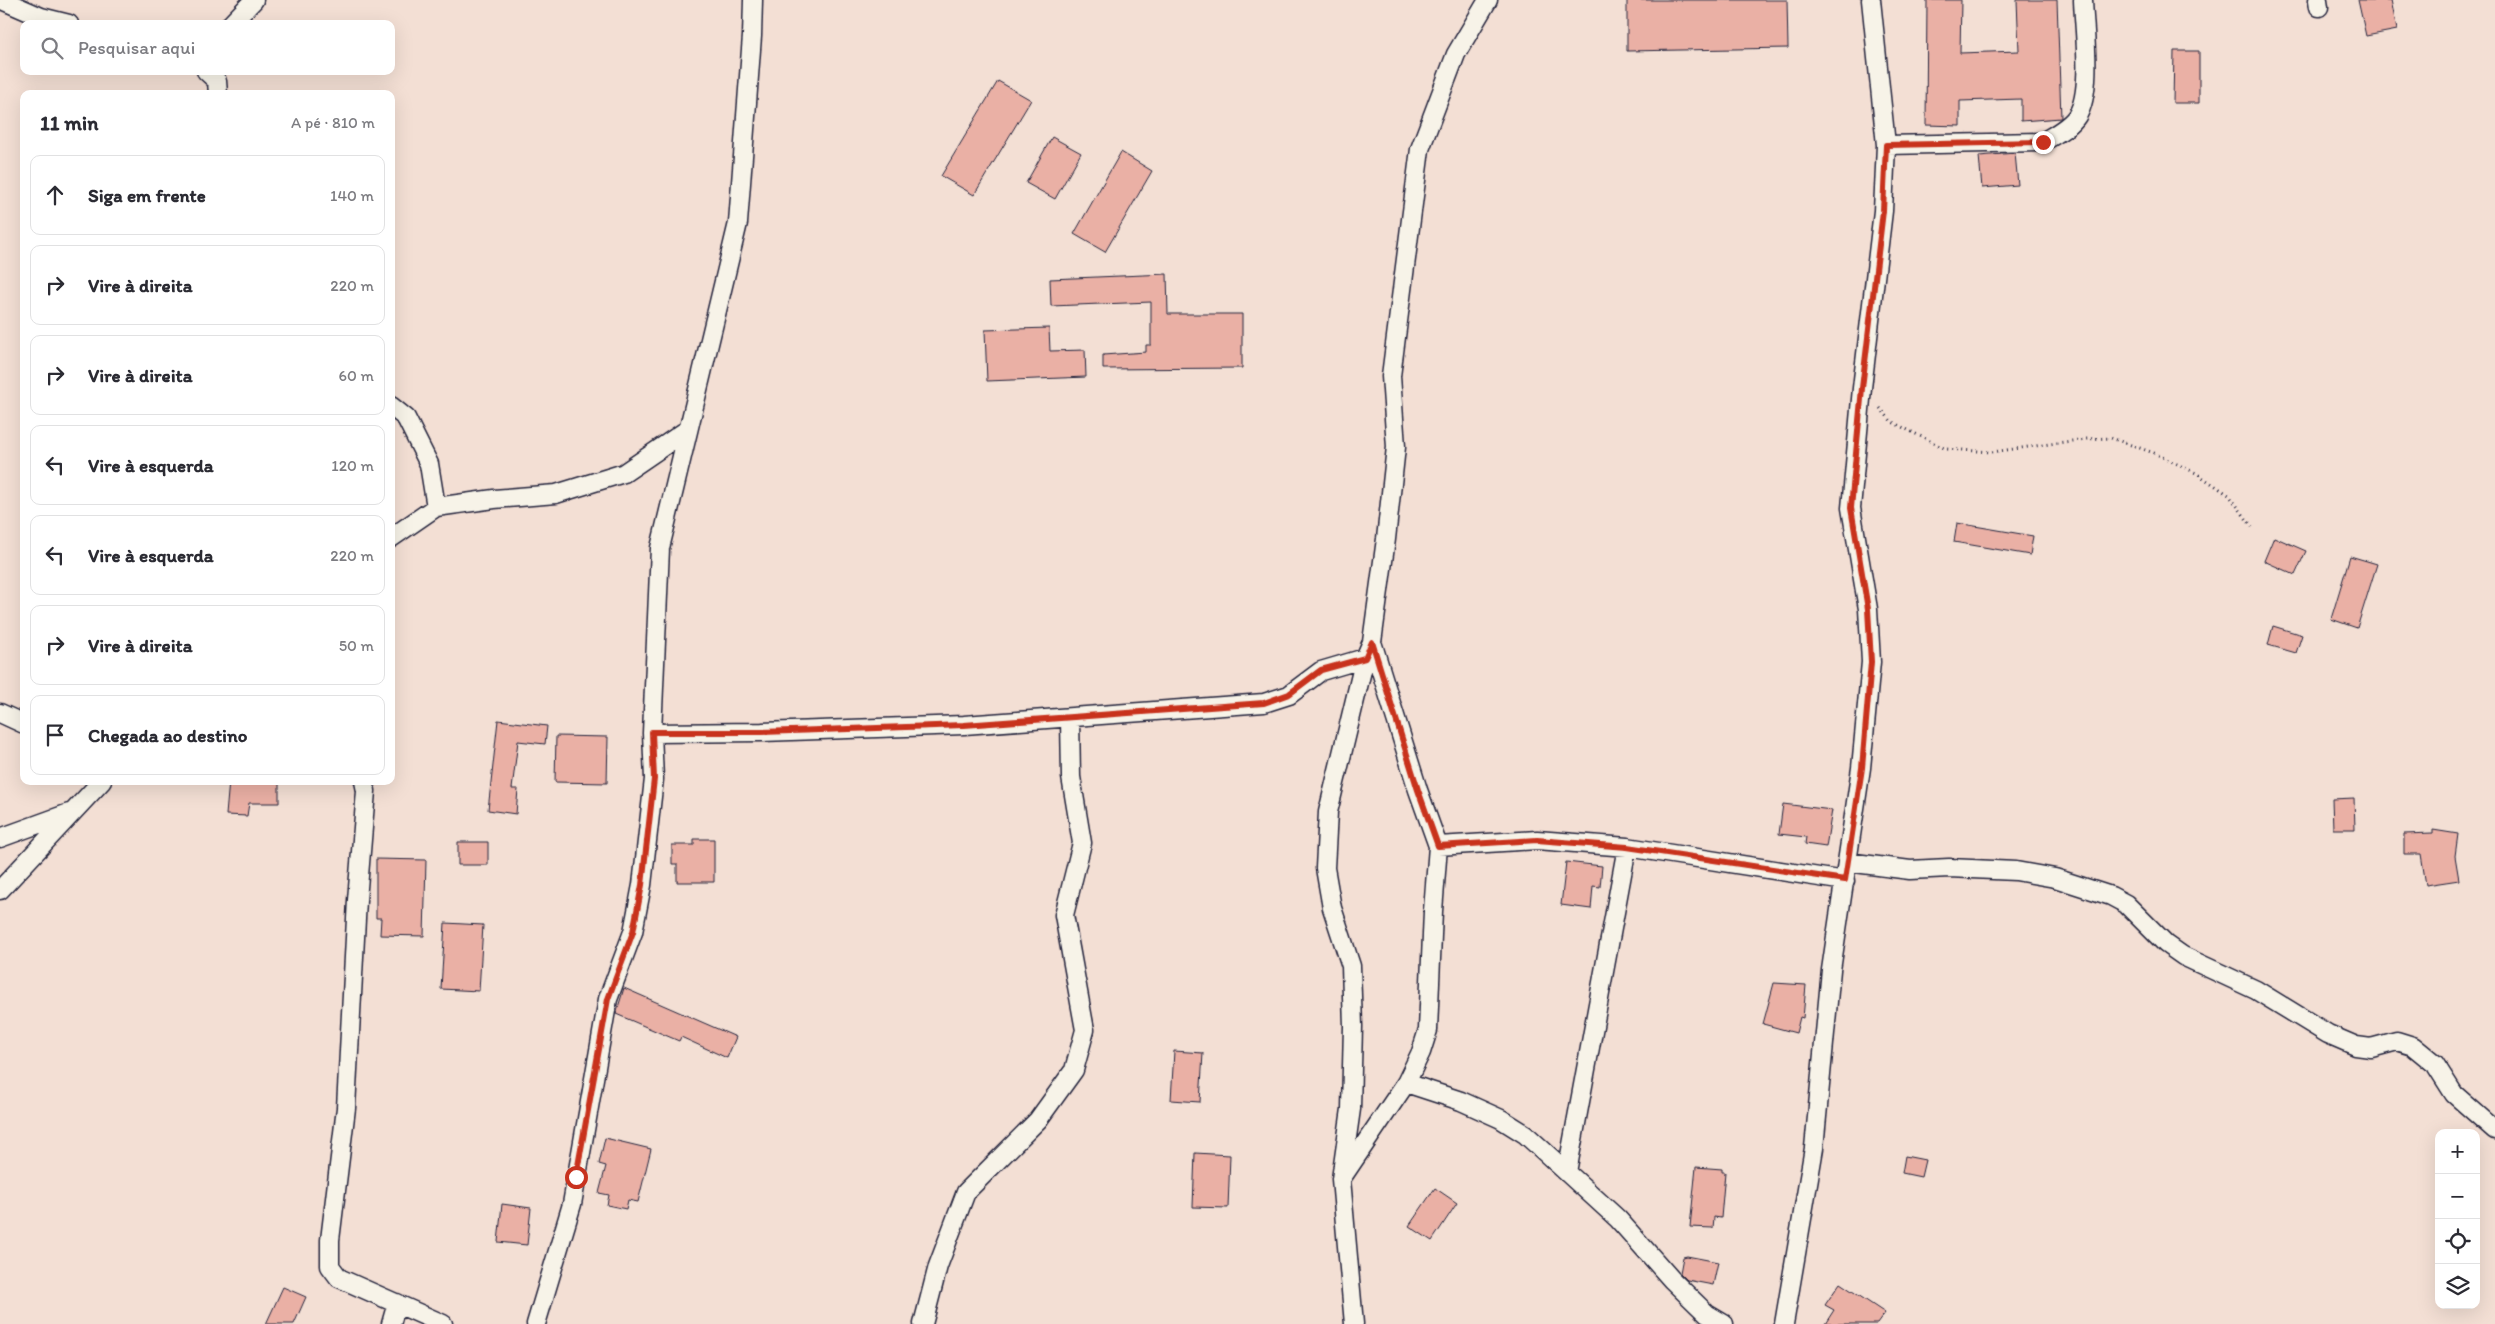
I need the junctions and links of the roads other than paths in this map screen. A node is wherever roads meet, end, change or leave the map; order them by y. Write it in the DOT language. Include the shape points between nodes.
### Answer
graph roads {
  1 [pos="2,0"];
  2 [pos="254,0"];
  3 [pos="753,0"];
  4 [pos="1488,0"];
  5 [pos="1870,0"];
  6 [pos="2083,0"];
  7 [pos="53,20"];
  8 [pos="235,20"];
  9 [pos="210,75"];
  10 [pos="218,90"];
  11 [pos="1886,145"];
  12 [pos="395,409"];
  13 [pos="687,430"];
  14 [pos="436,506"];
  15 [pos="395,535"];
  16 [pos="1372,642"];
  17 [pos="1365,658"];
  18 [pos="0,713"];
  19 [pos="1070,718"];
  20 [pos="20,722"];
  21 [pos="652,732"];
  22 [pos="98,785"];
  23 [pos="365,785"];
  24 [pos="72,812"];
  25 [pos="0,838"];
  26 [pos="1438,846"];
  27 [pos="1627,847"];
  28 [pos="1847,862"];
  29 [pos="1845,880"];
  30 [pos="0,890"];
  31 [pos="1406,1083"];
  32 [pos="2495,1130"];
  33 [pos="1567,1172"];
  34 [pos="1341,1178"];
  35 [pos="397,1303"];
  36 [pos="391,1324"];
  37 [pos="443,1324"];
  38 [pos="536,1324"];
  39 [pos="924,1324"];
  40 [pos="1354,1324"];
  41 [pos="1724,1324"];
  42 [pos="1784,1324"];
  1 -- 7 [label="street"];
  2 -- 8 [label="street"];
  3 -- 13 [label="street" via="738,223"];
  4 -- 16 [label="street" via="1456,54 1420,149 1391,376 1396,447"];
  5 -- 11 [label="street"];
  6 -- 11 [label="street" via="2086,92 2077,117 2063,129 2043,142"];
  9 -- 10 [label="street" via="217,81"];
  11 -- 28 [label="street" via="1883,211 1851,508 1868,609 1871,662 1862,768"];
  12 -- 14 [label="street" via="406,418 429,464"];
  13 -- 14 [label="street" via="624,473 556,494"];
  13 -- 21 [label="street" via="660,548"];
  14 -- 15 [label="street"];
  16 -- 17 [label="street"];
  16 -- 26 [label="street"];
  17 -- 19 [label="street" via="1321,670 1289,694 1264,703"];
  17 -- 34 [label="street" via="1328,812 1325,868 1332,908 1351,966 1350,1109"];
  18 -- 20 [label="street"];
  19 -- 21 [label="street" via="762,732"];
  19 -- 39 [label="street" via="1071,777 1082,843 1064,915 1085,1030 1074,1070 1043,1113 966,1192 938,1266"];
  21 -- 38 [label="street" via="654,779 649,838 633,932 608,999 572,1204"];
  22 -- 24 [label="street"];
  23 -- 35 [label="street" via="346,1108 330,1240 330,1266 339,1278"];
  24 -- 25 [label="street"];
  24 -- 30 [label="street"];
  26 -- 27 [label="street" via="1537,840"];
  26 -- 31 [label="street" via="1428,1030"];
  27 -- 29 [label="street"];
  27 -- 33 [label="street"];
  28 -- 29 [label="street"];
  28 -- 32 [label="street" via="1910,870 2016,871 2055,878 2111,896 2126,904 2166,944 2183,956 2256,990 2328,1034 2356,1046 2371,1048 2398,1041 2414,1046 2434,1064 2454,1094"];
  29 -- 42 [label="street" via="1831,970 1814,1148"];
  31 -- 33 [label="street" via="1461,1101 1501,1119 1525,1134"];
  31 -- 34 [label="street"];
  33 -- 41 [label="street" via="1618,1219 1707,1314"];
  34 -- 40 [label="street"];
  35 -- 36 [label="street"];
  35 -- 37 [label="street"];
}
